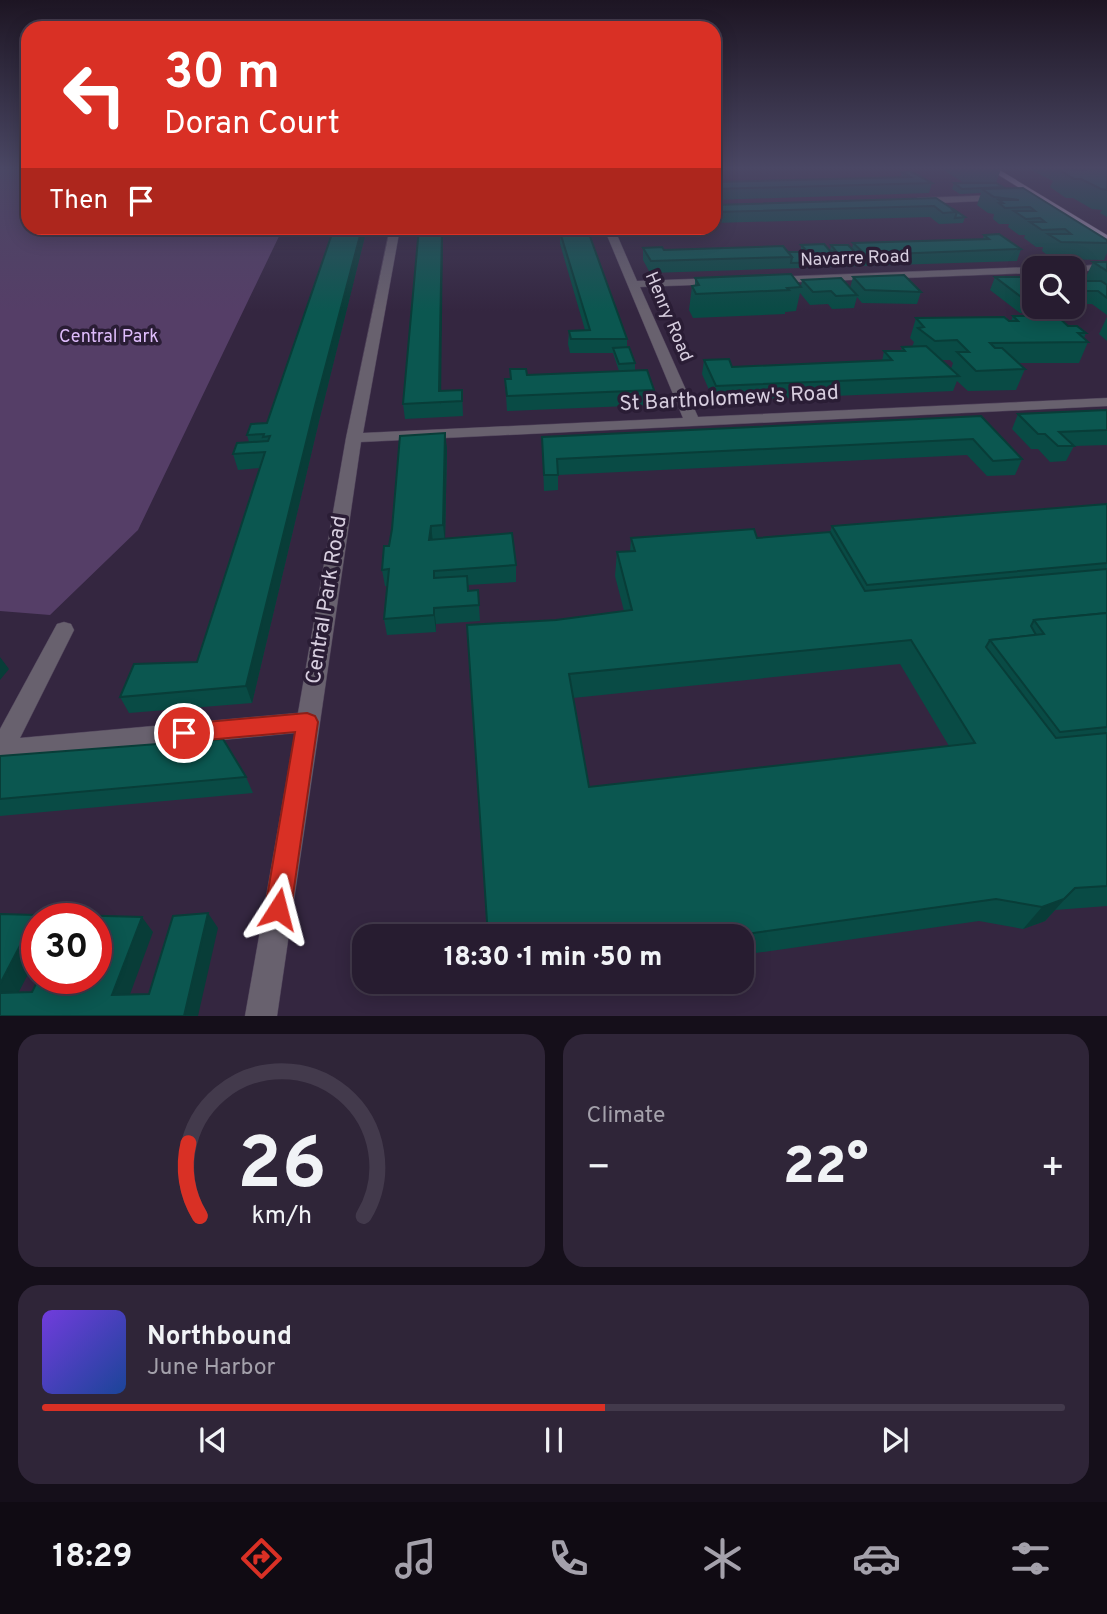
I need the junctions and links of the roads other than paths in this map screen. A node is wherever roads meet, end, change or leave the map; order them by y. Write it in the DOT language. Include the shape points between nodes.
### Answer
graph roads {
  1 [pos="1070,216"];
  2 [pos="394,235"];
  3 [pos="612,235"];
  4 [pos="1107,239"];
  5 [pos="1107,266"];
  6 [pos="1085,268"];
  7 [pos="1022,270"];
  8 [pos="766,280"];
  9 [pos="738,281"];
  10 [pos="635,284"];
  11 [pos="1107,402"];
  12 [pos="692,421"];
  13 [pos="354,438"];
  14 [pos="64,630"];
  15 [pos="307,722"];
  16 [pos="1,749"];
  17 [pos="261,1016"];
  1 -- 4 [label="main road"];
  2 -- 13 [label="street, Central Park Road"];
  3 -- 10 [label="street, Henry Road"];
  5 -- 6 [label="street"];
  7 -- 8 [label="street, Navarre Road"];
  9 -- 10 [label="street"];
  10 -- 12 [label="street, Henry Road"];
  11 -- 12 [label="street, St Bartholomew's Road"];
  12 -- 13 [label="street, St Bartholomew's Road"];
  13 -- 15 [label="street, Central Park Road"];
  14 -- 16 [label="street"];
  15 -- 16 [label="street"];
  15 -- 17 [label="street, Central Park Road"];
}
